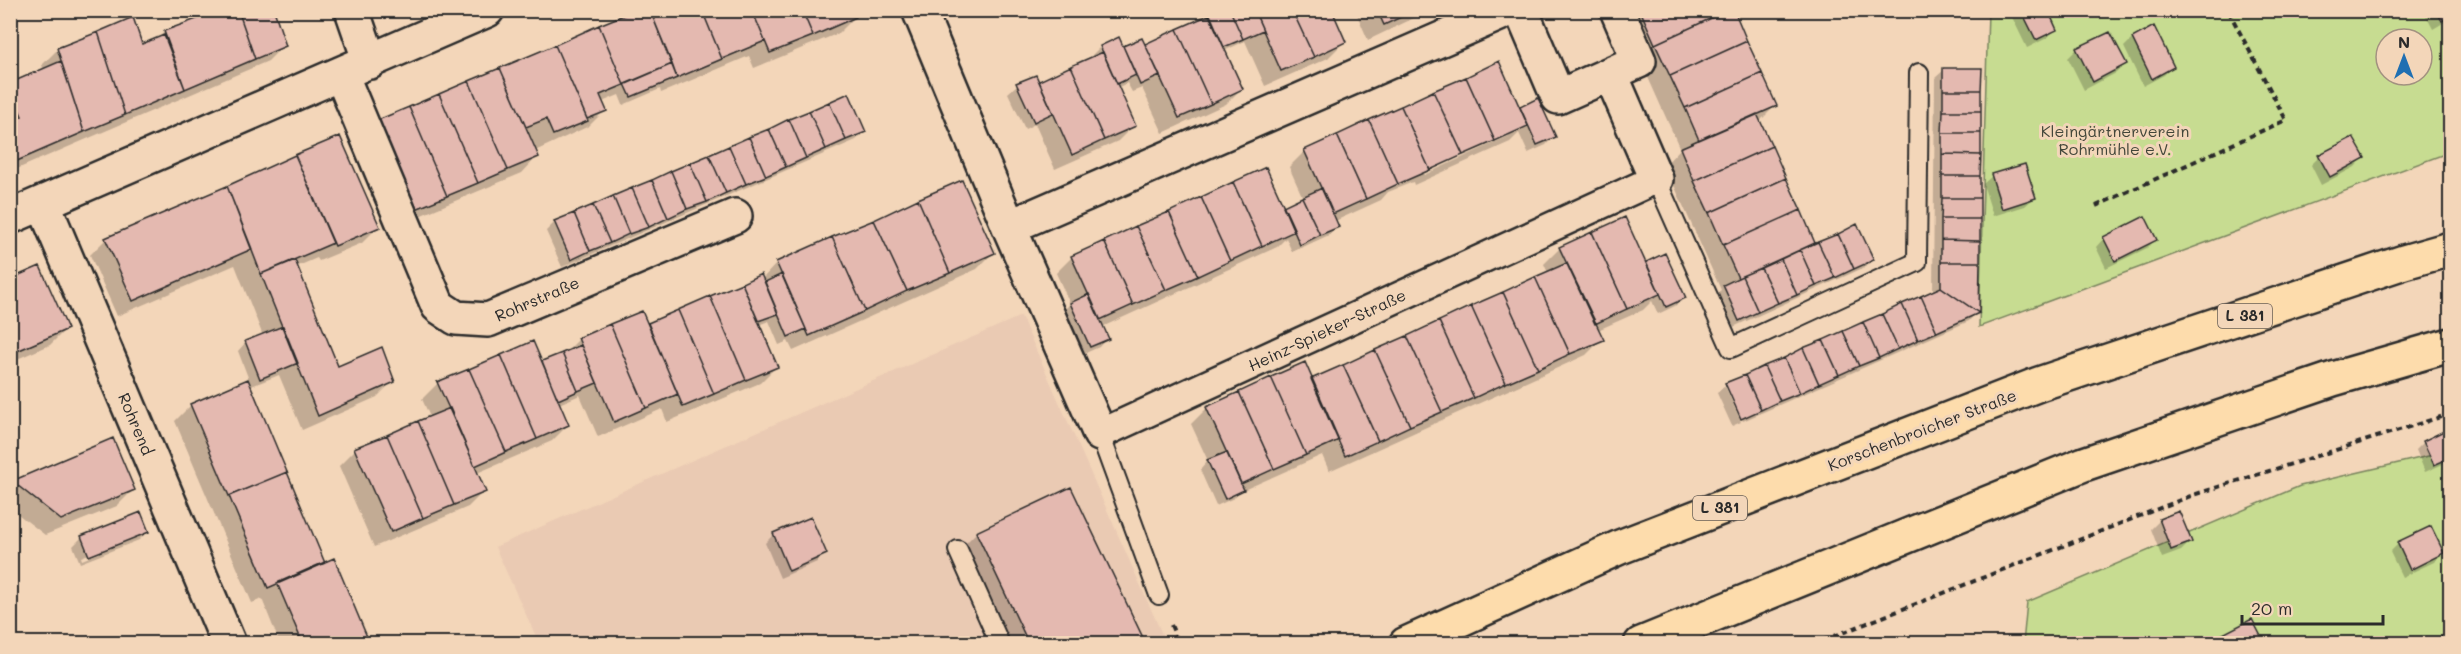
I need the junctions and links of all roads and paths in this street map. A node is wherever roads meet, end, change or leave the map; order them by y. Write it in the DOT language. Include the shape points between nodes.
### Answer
graph roads {
  1 [pos="352,10"];
  2 [pos="487,10"];
  3 [pos="919,10"];
  4 [pos="1508,10"];
  5 [pos="1521,10"];
  6 [pos="1617,10"];
  7 [pos="2228,10"];
  8 [pos="356,68"];
  9 [pos="1919,73"];
  10 [pos="1611,75"];
  11 [pos="1656,179"];
  12 [pos="44,205"];
  13 [pos="2096,206"];
  14 [pos="735,216"];
  15 [pos="10,218"];
  16 [pos="1009,227"];
  17 [pos="2451,249"];
  18 [pos="2451,345"];
  19 [pos="2451,414"];
  20 [pos="1100,434"];
  21 [pos="958,550"];
  22 [pos="1159,595"];
  23 [pos="2451,634"];
  24 [pos="229,644"];
  25 [pos="1000,644"];
  26 [pos="1406,644"];
  27 [pos="1641,644"];
  28 [pos="1814,644"];
  29 [pos="2431,644"];
  1 -- 8 [label="street, Rohrstraße"];
  2 -- 8 [label="street"];
  3 -- 16 [label="street"];
  4 -- 16 [label="street"];
  5 -- 10 [label="street" via="1558,97"];
  6 -- 10 [label="street" via="1639,61"];
  7 -- 13 [label="path" via="2286,120"];
  8 -- 12 [label="street"];
  8 -- 14 [label="street, Rohrstraße" via="438,306 456,318 488,320"];
  9 -- 11 [label="lane" via="1917,262 1731,348"];
  10 -- 11 [label="street"];
  11 -- 20 [label="street, Heinz-Spieker-Straße"];
  12 -- 15 [label="street"];
  12 -- 24 [label="street, Rohrend"];
  16 -- 20 [label="street"];
  17 -- 26 [label="main road, Korschenbroicher Straße / L 381" via="2039,384 1620,547"];
  18 -- 27 [label="main road" via="2333,379 2084,464"];
  19 -- 28 [label="path" via="2193,495"];
  20 -- 22 [label="lane"];
  21 -- 25 [label="lane"];
  23 -- 29 [label="path"];
}
